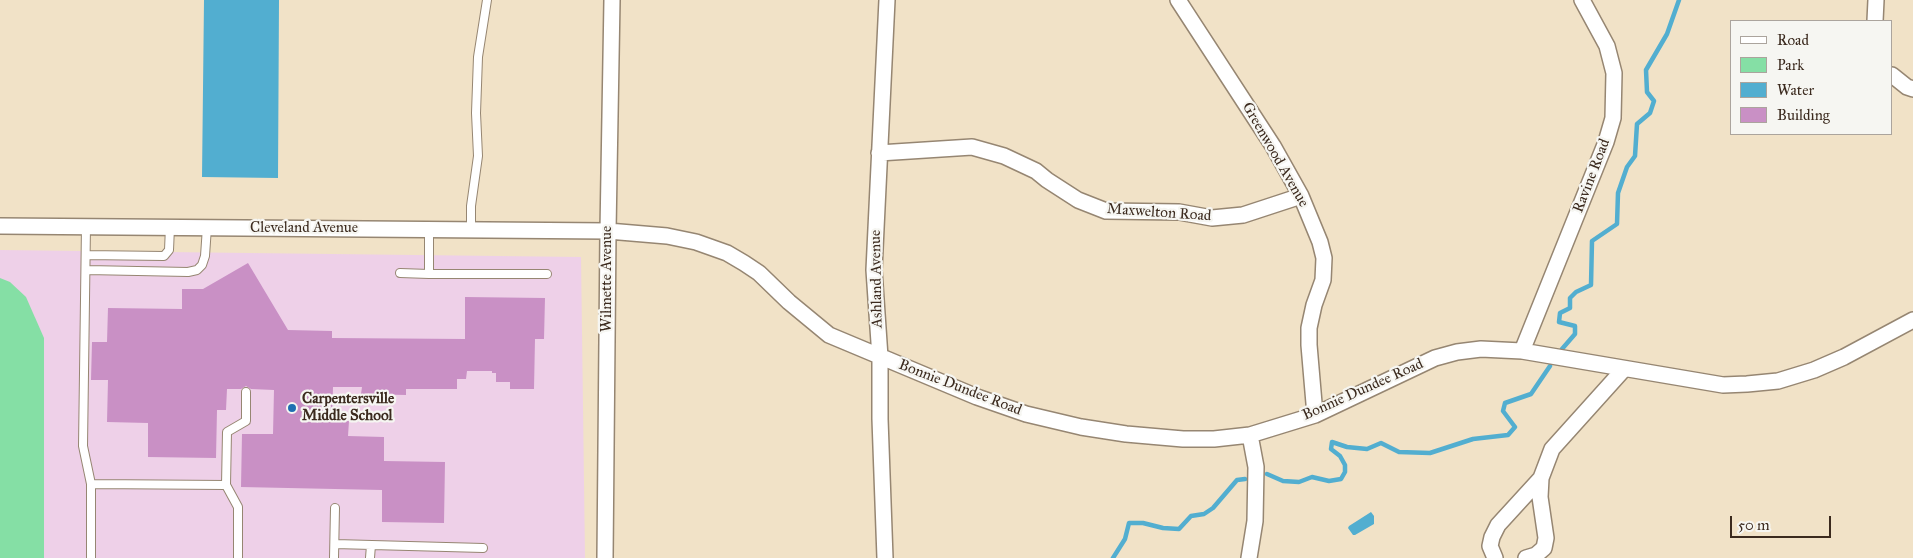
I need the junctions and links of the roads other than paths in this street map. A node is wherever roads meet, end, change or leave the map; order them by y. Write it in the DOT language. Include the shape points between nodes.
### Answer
graph roads {
  1 [pos="487,0"];
  2 [pos="612,0"];
  3 [pos="887,0"];
  4 [pos="1178,0"];
  5 [pos="1582,0"];
  6 [pos="1876,0"];
  7 [pos="1875,20"];
  8 [pos="1893,76"];
  9 [pos="1913,89"];
  10 [pos="879,153"];
  11 [pos="1300,196"];
  12 [pos="0,226"];
  13 [pos="86,226"];
  14 [pos="170,227"];
  15 [pos="206,227"];
  16 [pos="429,229"];
  17 [pos="471,229"];
  18 [pos="608,230"];
  19 [pos="86,255"];
  20 [pos="87,270"];
  21 [pos="400,273"];
  22 [pos="429,274"];
  23 [pos="548,274"];
  24 [pos="1913,320"];
  25 [pos="1522,351"];
  26 [pos="880,357"];
  27 [pos="1624,369"];
  28 [pos="246,392"];
  29 [pos="1314,415"];
  30 [pos="1250,435"];
  31 [pos="1541,478"];
  32 [pos="91,484"];
  33 [pos="226,485"];
  34 [pos="335,508"];
  35 [pos="335,544"];
  36 [pos="370,545"];
  37 [pos="482,548"];
  38 [pos="90,558"];
  39 [pos="238,558"];
  40 [pos="334,558"];
  41 [pos="370,558"];
  42 [pos="605,558"];
  43 [pos="885,558"];
  44 [pos="1249,558"];
  45 [pos="1495,558"];
  46 [pos="1526,558"];
  1 -- 17 [label="lane" via="478,57 478,156"];
  2 -- 18 [label="street, Wilmette Avenue"];
  3 -- 10 [label="street, Ashland Avenue"];
  4 -- 11 [label="street, Greenwood Avenue" via="1274,146"];
  5 -- 25 [label="street, Ravine Road" via="1608,46 1614,73 1613,118"];
  6 -- 7 [label="street"];
  8 -- 9 [label="street"];
  10 -- 11 [label="street, Maxwelton Road" via="972,147 1004,156 1036,171 1078,200 1106,211 1179,212 1212,218 1243,215"];
  10 -- 26 [label="street, Ashland Avenue" via="874,270"];
  11 -- 29 [label="street, Greenwood Avenue" via="1324,258 1323,280 1309,328"];
  12 -- 13 [label="street, Cleveland Avenue"];
  13 -- 14 [label="street, Cleveland Avenue"];
  13 -- 19 [label="lane"];
  14 -- 15 [label="street, Cleveland Avenue"];
  14 -- 19 [label="lane" via="169,250 164,256"];
  15 -- 16 [label="street, Cleveland Avenue"];
  15 -- 20 [label="lane" via="205,256 198,270"];
  16 -- 17 [label="street, Cleveland Avenue"];
  16 -- 22 [label="lane"];
  17 -- 18 [label="street, Cleveland Avenue"];
  18 -- 26 [label="street, Bonnie Dundee Road" via="667,236 727,253 759,273 830,335"];
  18 -- 42 [label="street, Wilmette Avenue"];
  19 -- 20 [label="lane"];
  20 -- 32 [label="lane" via="83,446"];
  21 -- 22 [label="lane"];
  22 -- 23 [label="lane"];
  24 -- 27 [label="street, Bonnie Dundee Road" via="1844,358 1778,381 1723,384"];
  25 -- 27 [label="street, Bonnie Dundee Road"];
  25 -- 29 [label="street, Bonnie Dundee Road" via="1481,349 1435,358"];
  26 -- 30 [label="street, Bonnie Dundee Road" via="1026,414 1081,428 1183,439"];
  26 -- 43 [label="street, Ashland Avenue"];
  27 -- 31 [label="street" via="1552,449"];
  28 -- 33 [label="lane" via="246,421 227,432"];
  29 -- 30 [label="street, Bonnie Dundee Road"];
  30 -- 44 [label="street" via="1256,466 1255,521"];
  31 -- 45 [label="street" via="1498,525 1490,546"];
  31 -- 46 [label="street" via="1540,497 1546,538 1544,548"];
  32 -- 33 [label="lane"];
  32 -- 38 [label="lane"];
  33 -- 39 [label="lane" via="238,507"];
  34 -- 35 [label="lane"];
  35 -- 36 [label="lane"];
  35 -- 40 [label="lane"];
  36 -- 37 [label="lane"];
  36 -- 41 [label="lane"];
}
